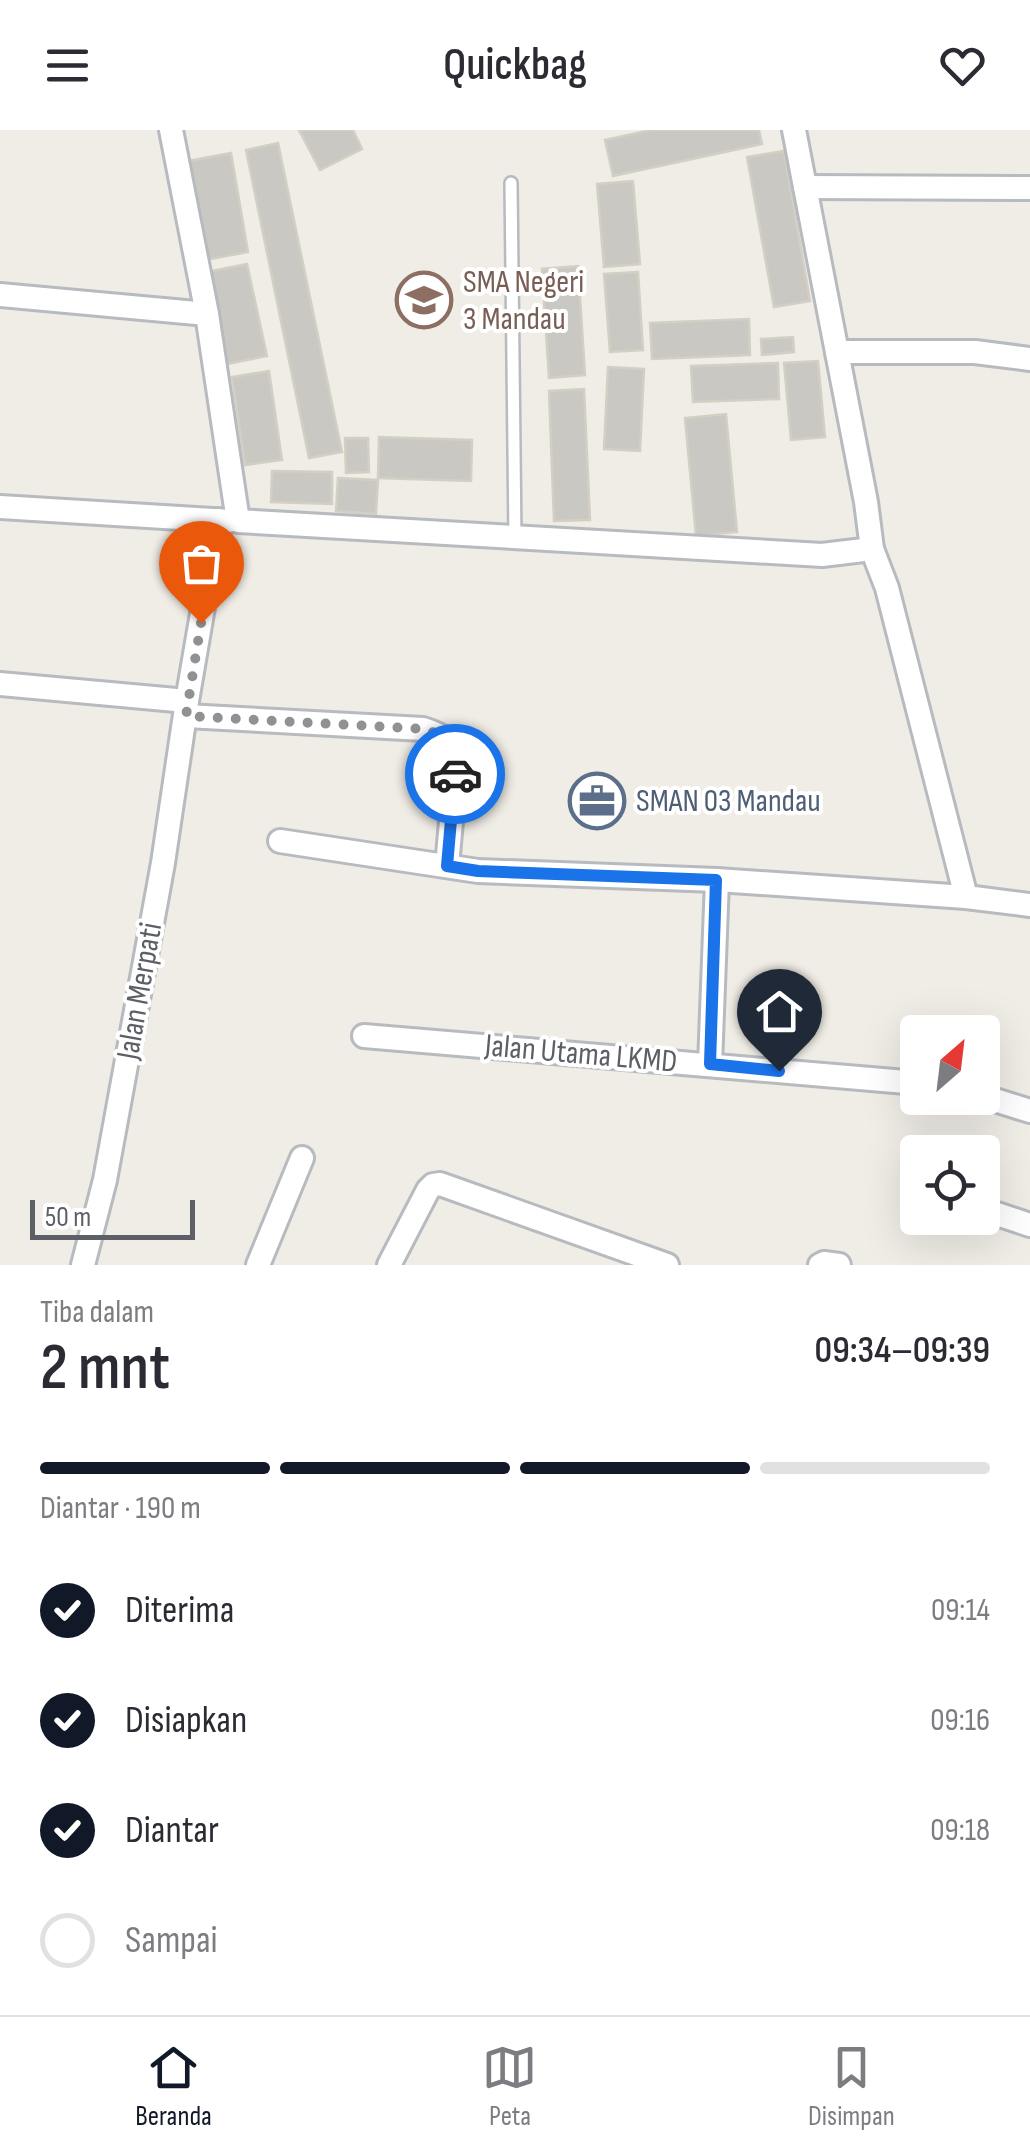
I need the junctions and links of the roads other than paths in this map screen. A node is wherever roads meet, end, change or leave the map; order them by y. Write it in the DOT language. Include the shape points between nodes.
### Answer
graph roads {
  1 [pos="171,130"];
  2 [pos="794,130"];
  3 [pos="512,182"];
  4 [pos="805,187"];
  5 [pos="1030,188"];
  6 [pos="0,295"];
  7 [pos="206,314"];
  8 [pos="837,352"];
  9 [pos="1030,359"];
  10 [pos="0,507"];
  11 [pos="228,521"];
  12 [pos="515,538"];
  13 [pos="872,550"];
  14 [pos="0,684"];
  15 [pos="186,708"];
  16 [pos="280,841"];
  17 [pos="447,866"];
  18 [pos="716,880"];
  19 [pos="966,897"];
  20 [pos="1030,905"];
  21 [pos="364,1036"];
  22 [pos="710,1064"];
  23 [pos="900,1082"];
  24 [pos="1000,1102"];
  25 [pos="1030,1111"];
  26 [pos="302,1158"];
  27 [pos="1000,1215"];
  28 [pos="1030,1225"];
  29 [pos="84,1265"];
  30 [pos="258,1265"];
  31 [pos="389,1265"];
  32 [pos="667,1265"];
  1 -- 7 [label="street, Jalan Merpati"];
  2 -- 4 [label="street"];
  3 -- 12 [label="lane"];
  4 -- 5 [label="street"];
  4 -- 8 [label="street"];
  6 -- 7 [label="street"];
  7 -- 11 [label="street, Jalan Merpati"];
  8 -- 9 [label="street" via="975,352"];
  8 -- 13 [label="street"];
  10 -- 11 [label="street"];
  11 -- 12 [label="street"];
  11 -- 15 [label="street, Jalan Merpati"];
  12 -- 13 [label="street" via="822,554"];
  13 -- 19 [label="street"];
  14 -- 15 [label="street"];
  15 -- 17 [label="street" via="441,735 457,755"];
  15 -- 29 [label="street, Jalan Merpati" via="163,863"];
  16 -- 17 [label="street"];
  17 -- 18 [label="street"];
  18 -- 19 [label="street"];
  18 -- 22 [label="street"];
  19 -- 20 [label="street"];
  21 -- 22 [label="street, Jalan Utama LKMD"];
  22 -- 23 [label="street, Jalan Utama LKMD"];
  24 -- 25 [label="street"];
  26 -- 30 [label="street"];
  27 -- 28 [label="street"];
  31 -- 32 [label="street" via="428,1190 440,1184"];
}
